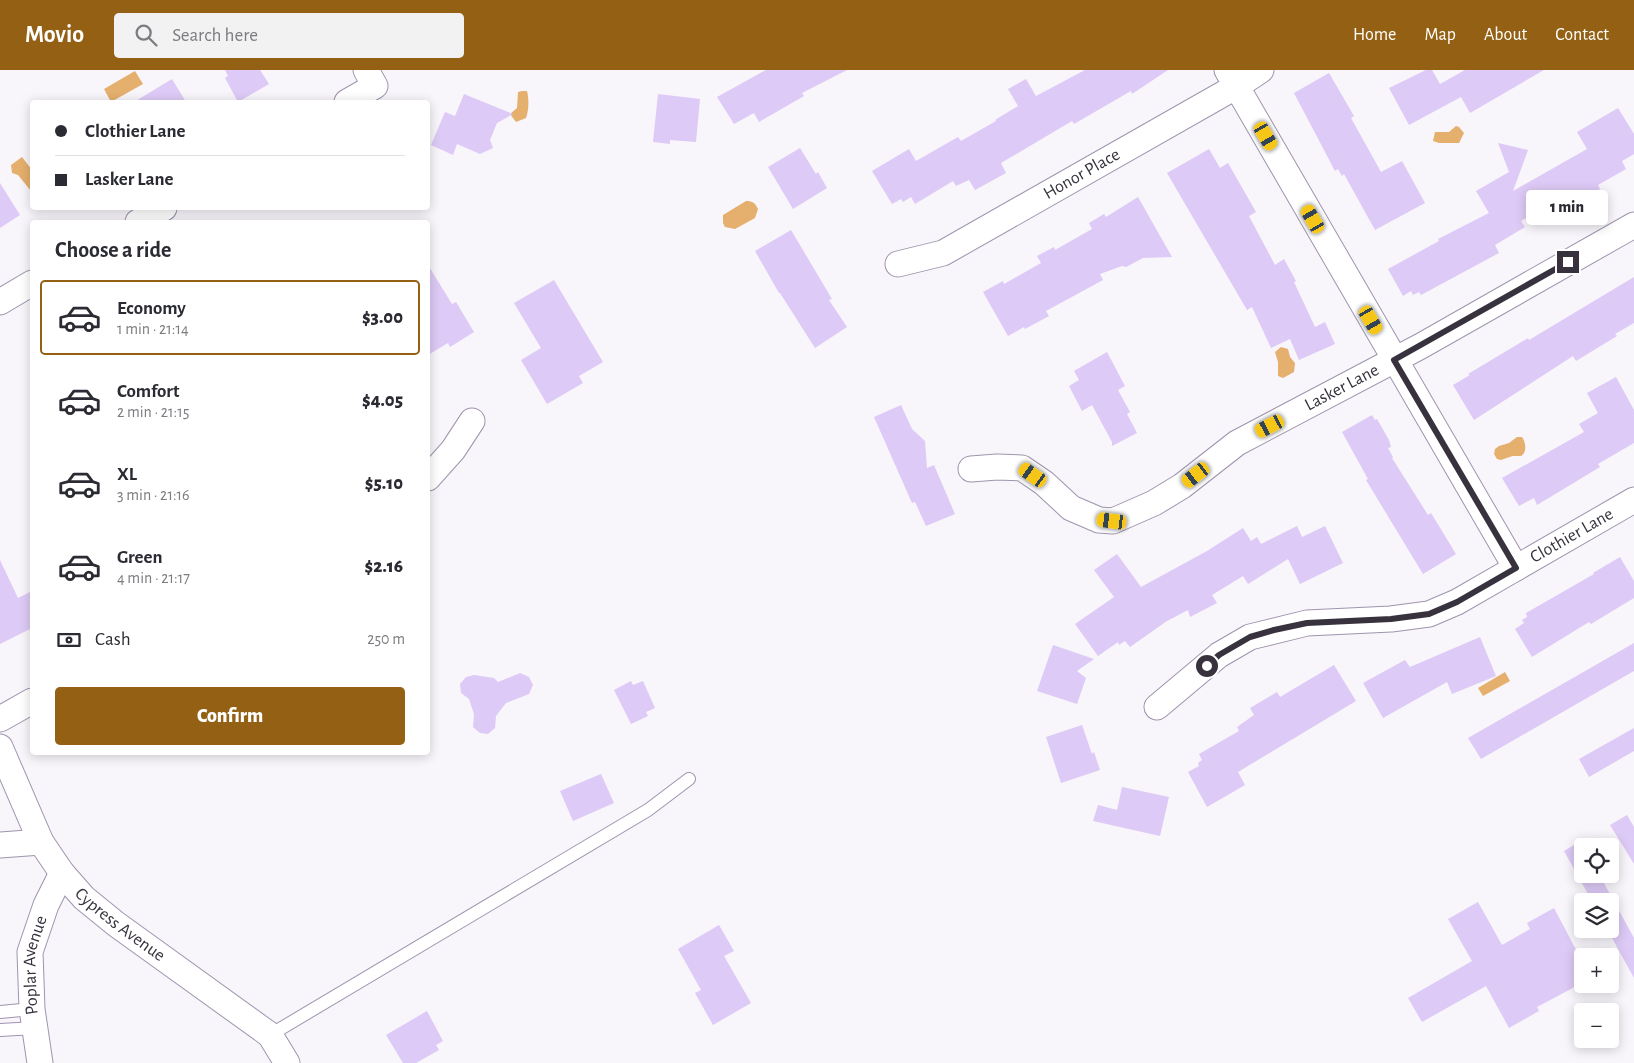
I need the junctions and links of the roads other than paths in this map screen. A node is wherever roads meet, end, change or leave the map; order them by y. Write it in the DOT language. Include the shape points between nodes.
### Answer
graph roads {
  1 [pos="366,70"];
  2 [pos="1261,70"];
  3 [pos="1232,78"];
  4 [pos="350,100"];
  5 [pos="160,210"];
  6 [pos="142,220"];
  7 [pos="1634,225"];
  8 [pos="898,264"];
  9 [pos="30,284"];
  10 [pos="0,302"];
  11 [pos="1394,360"];
  12 [pos="472,421"];
  13 [pos="971,469"];
  14 [pos="430,476"];
  15 [pos="1634,500"];
  16 [pos="1516,568"];
  17 [pos="30,701"];
  18 [pos="1157,707"];
  19 [pos="0,719"];
  20 [pos="0,747"];
  21 [pos="689,779"];
  22 [pos="41,842"];
  23 [pos="0,845"];
  24 [pos="62,873"];
  25 [pos="0,1012"];
  26 [pos="33,1019"];
  27 [pos="0,1030"];
  28 [pos="270,1035"];
  29 [pos="40,1063"];
  30 [pos="287,1063"];
  1 -- 4 [label="street" via="375,86"];
  2 -- 3 [label="street, Honor Place"];
  3 -- 8 [label="street, Honor Place" via="943,253"];
  3 -- 11 [label="street"];
  5 -- 6 [label="street"];
  7 -- 11 [label="street, Lasker Lane"];
  9 -- 10 [label="street"];
  11 -- 13 [label="street, Lasker Lane" via="1237,443 1182,486 1154,503 1112,521 1099,520 1071,508 1022,468"];
  11 -- 16 [label="street"];
  12 -- 14 [label="street" via="453,450"];
  15 -- 16 [label="street, Clothier Lane"];
  16 -- 18 [label="street, Clothier Lane" via="1429,614 1307,623 1250,637 1219,655"];
  17 -- 19 [label="street"];
  20 -- 22 [label="street, Cypress Avenue"];
  21 -- 28 [label="lane" via="648,810"];
  22 -- 23 [label="street"];
  22 -- 24 [label="street, Cypress Avenue"];
  24 -- 26 [label="street, Poplar Avenue" via="46,905 30,952"];
  24 -- 28 [label="street, Cypress Avenue" via="84,898 116,924"];
  25 -- 26 [label="lane"];
  26 -- 27 [label="lane"];
  26 -- 29 [label="street, Poplar Avenue"];
  28 -- 30 [label="street, Cypress Avenue"];
}
